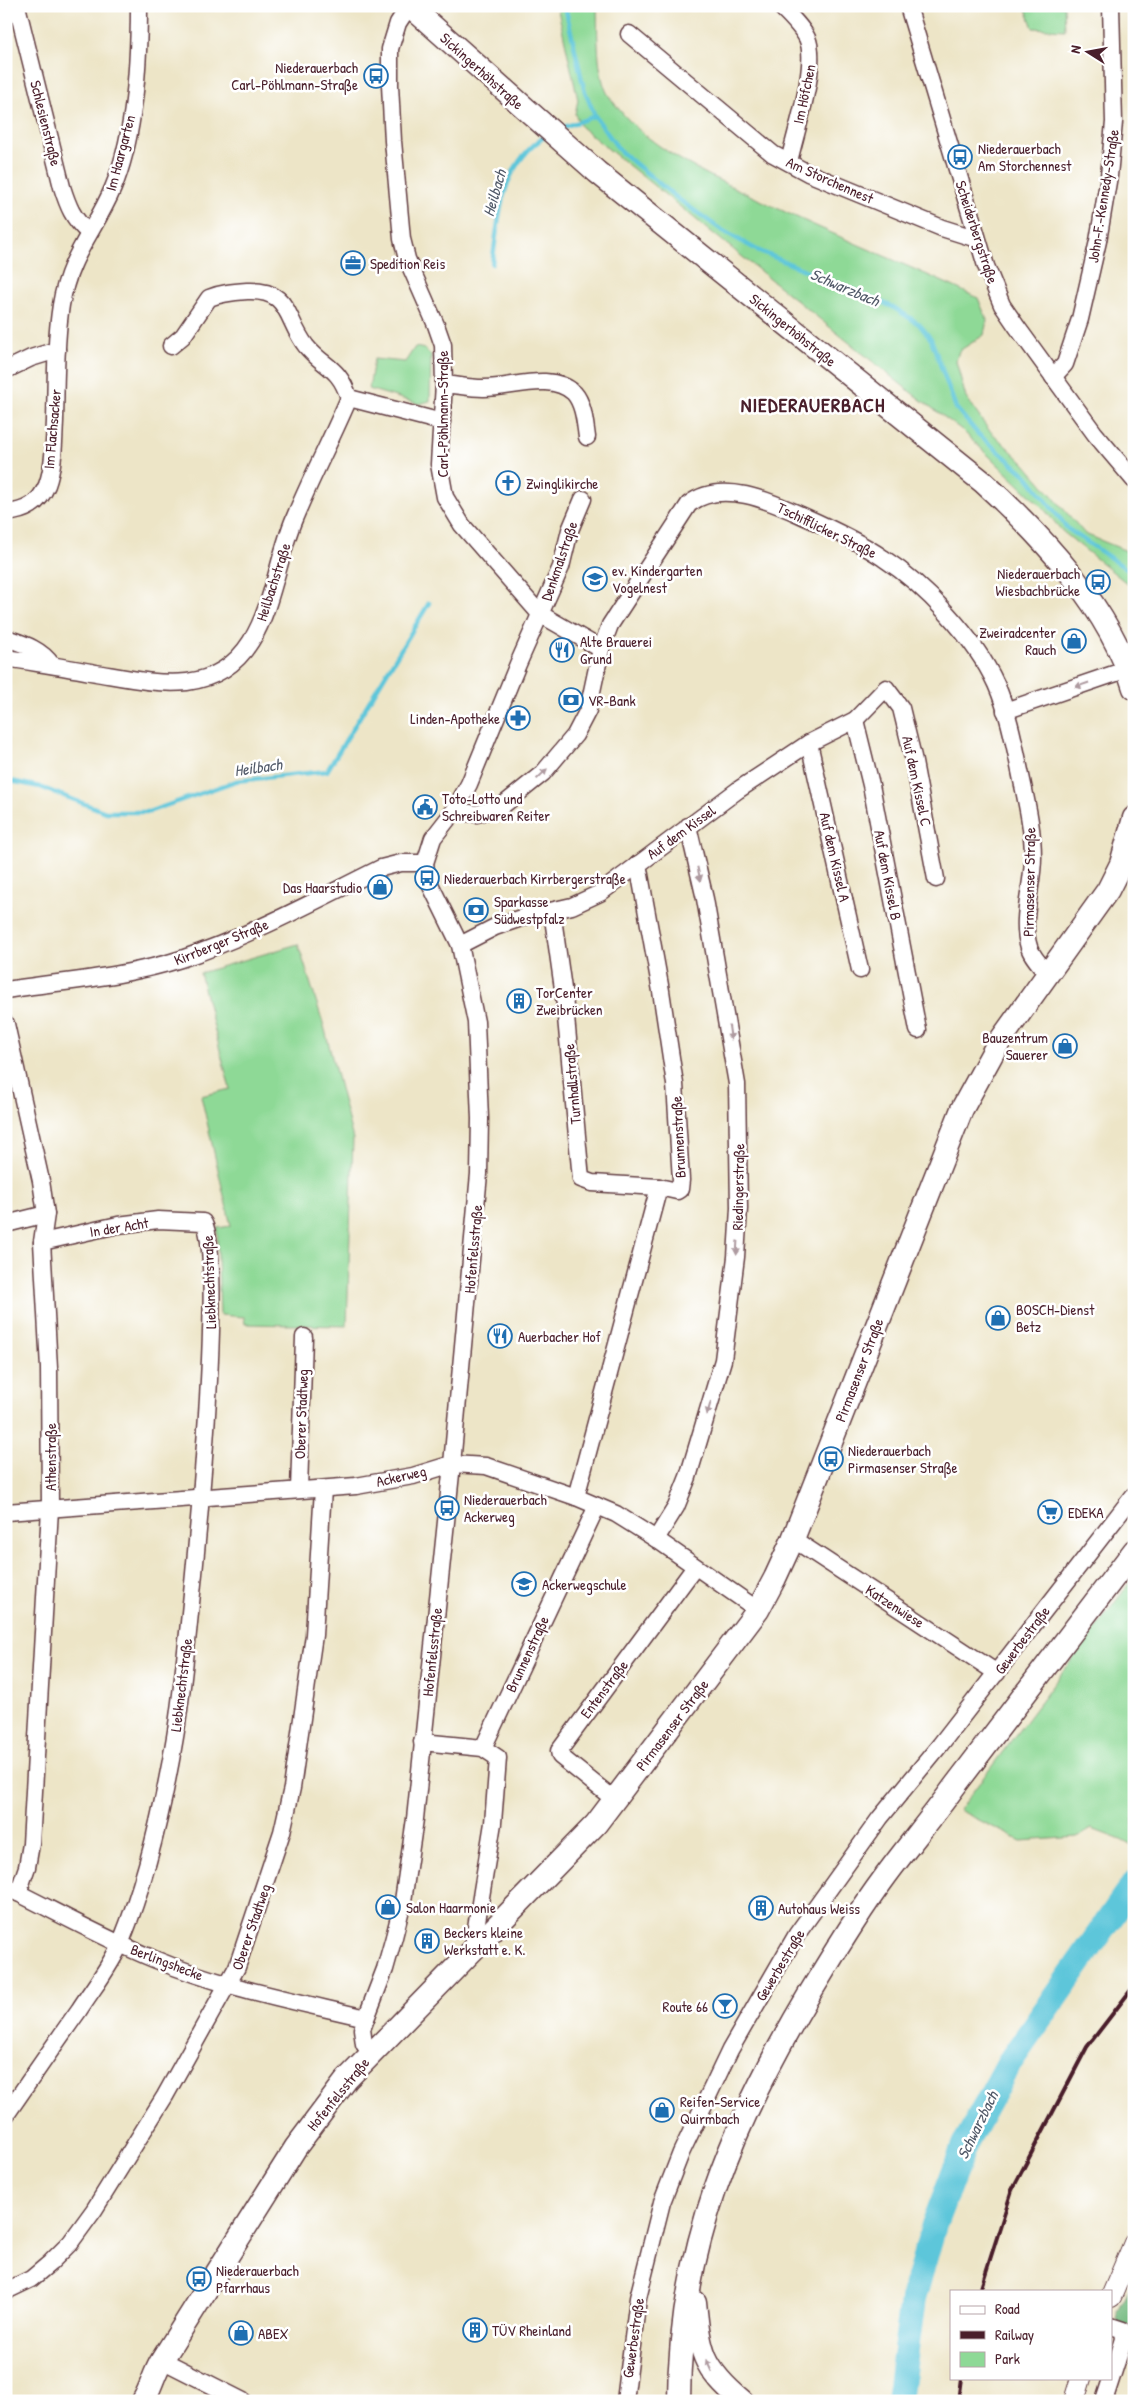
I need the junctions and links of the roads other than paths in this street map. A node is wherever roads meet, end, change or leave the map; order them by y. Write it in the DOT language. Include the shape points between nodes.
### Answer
graph roads {
  1 [pos="17,6"];
  2 [pos="139,6"];
  3 [pos="409,6"];
  4 [pos="780,6"];
  5 [pos="908,6"];
  6 [pos="1111,6"];
  7 [pos="630,34"];
  8 [pos="789,162"];
  9 [pos="88,232"];
  10 [pos="978,239"];
  11 [pos="171,346"];
  12 [pos="57,350"];
  13 [pos="6,370"];
  14 [pos="1053,377"];
  15 [pos="444,384"];
  16 [pos="349,398"];
  17 [pos="442,422"];
  18 [pos="587,437"];
  19 [pos="1134,480"];
  20 [pos="583,499"];
  21 [pos="6,513"];
  22 [pos="540,614"];
  23 [pos="6,638"];
  24 [pos="601,650"];
  25 [pos="6,658"];
  26 [pos="52,665"];
  27 [pos="1132,674"];
  28 [pos="886,688"];
  29 [pos="1005,711"];
  30 [pos="855,720"];
  31 [pos="809,743"];
  32 [pos="454,811"];
  33 [pos="1133,824"];
  34 [pos="688,826"];
  35 [pos="426,863"];
  36 [pos="638,864"];
  37 [pos="936,879"];
  38 [pos="552,911"];
  39 [pos="460,944"];
  40 [pos="860,970"];
  41 [pos="1049,975"];
  42 [pos="6,990"];
  43 [pos="6,1024"];
  44 [pos="918,1030"];
  45 [pos="659,1187"];
  46 [pos="46,1214"];
  47 [pos="198,1220"];
  48 [pos="6,1224"];
  49 [pos="42,1242"];
  50 [pos="304,1337"];
  51 [pos="452,1464"];
  52 [pos="323,1489"];
  53 [pos="299,1490"];
  54 [pos="1134,1495"];
  55 [pos="576,1497"];
  56 [pos="201,1498"];
  57 [pos="597,1506"];
  58 [pos="50,1509"];
  59 [pos="6,1512"];
  60 [pos="656,1539"];
  61 [pos="793,1539"];
  62 [pos="1134,1552"];
  63 [pos="695,1568"];
  64 [pos="758,1610"];
  65 [pos="997,1673"];
  66 [pos="422,1742"];
  67 [pos="483,1748"];
  68 [pos="615,1800"];
  69 [pos="12,1890"];
  70 [pos="120,1944"];
  71 [pos="472,1953"];
  72 [pos="230,1984"];
  73 [pos="366,2018"];
  74 [pos="372,2054"];
  75 [pos="6,2115"];
  76 [pos="1134,2243"];
  77 [pos="693,2270"];
  78 [pos="6,2291"];
  79 [pos="1112,2295"];
  80 [pos="1122,2329"];
  81 [pos="1112,2378"];
  82 [pos="1081,2380"];
  83 [pos="1111,2380"];
  84 [pos="145,2385"];
  85 [pos="243,2401"];
  86 [pos="625,2401"];
  87 [pos="679,2401"];
  88 [pos="742,2401"];
  89 [pos="1074,2401"];
  90 [pos="1104,2401"];
  1 -- 9 [label="street, Schlesienstraße" via="64,194 76,222"];
  2 -- 9 [label="street, Im Haargarten" via="136,83 124,152 114,187"];
  3 -- 15 [label="street, Carl-Pöhlmann-Straße" via="394,35 389,65 399,211 407,259 443,345"];
  3 -- 27 [label="main road, Sickingerhöhstraße" via="558,140 1006,503 1088,598 1108,627"];
  4 -- 8 [label="street, Im Höfchen" via="807,38 812,61"];
  5 -- 10 [label="street, Scheiderbergstraße"];
  6 -- 14 [label="street, John-F.-Kennedy-Straße" via="1114,122 1109,176 1080,319 1065,364"];
  7 -- 8 [label="street, Am Storchennest" via="773,154"];
  8 -- 10 [label="street, Am Storchennest" via="896,209"];
  9 -- 12 [label="street, Im Haargarten" via="66,281"];
  10 -- 14 [label="street, Scheiderbergstraße" via="1002,305"];
  11 -- 16 [label="street" via="209,298 229,292 270,293 281,300 306,346 344,381"];
  12 -- 13 [label="street"];
  12 -- 21 [label="street, Im Flachsacker" via="54,440 47,484 32,506"];
  14 -- 19 [label="street, Scheiderbergstraße"];
  15 -- 17 [label="street, Carl-Pöhlmann-Straße"];
  15 -- 18 [label="street" via="482,388 534,383 559,385 578,400"];
  16 -- 17 [label="street"];
  16 -- 26 [label="street, Heilbachstraße" via="294,520 263,620 251,641 227,666 200,680 168,683"];
  17 -- 22 [label="street, Carl-Pöhlmann-Straße" via="439,464 445,498 462,525"];
  20 -- 22 [label="street, Denkmalstraße" via="570,530 561,567"];
  22 -- 24 [label="street, Denkmalstraße"];
  22 -- 32 [label="street" via="469,784"];
  23 -- 26 [label="street" via="42,653"];
  24 -- 29 [label="street, Tschifflicker Straße" via="610,625 689,504 702,495 740,495 765,500 820,524 884,558 906,575 969,642 996,684"];
  32 -- 24 [label="street, Tschifflicker Straße, one-way" via="477,814 502,806 520,794 558,757 588,710"];
  25 -- 26 [label="street, Heilbachstraße"];
  27 -- 29 [label="street, one-way"];
  28 -- 30 [label="street, Auf dem Kissel"];
  28 -- 37 [label="street, Auf dem Kissel C" via="901,708"];
  29 -- 41 [label="street, Pirmasenser Straße" via="1031,828 1031,882 1026,932 1029,949"];
  30 -- 31 [label="street, Auf dem Kissel"];
  30 -- 44 [label="street, Auf dem Kissel B" via="871,785"];
  31 -- 34 [label="street, Auf dem Kissel"];
  31 -- 40 [label="street, Auf dem Kissel A"];
  32 -- 35 [label="street" via="433,838"];
  33 -- 41 [label="main road" via="1121,864 1108,890"];
  34 -- 36 [label="street, Auf dem Kissel"];
  34 -- 60 [label="street, Riedingerstraße, one-way" via="705,899 737,1084 739,1208 722,1360 688,1477 676,1507"];
  35 -- 39 [label="street, Hofenfelsstraße" via="427,878"];
  35 -- 42 [label="street, Kirrberger Straße" via="401,863 381,868 243,936 181,959 147,968"];
  36 -- 38 [label="street, Auf dem Kissel" via="584,902"];
  36 -- 45 [label="street, Brunnenstraße" via="661,991 676,1103 680,1189 671,1191"];
  38 -- 39 [label="street, Auf dem Kissel" via="524,916"];
  38 -- 45 [label="street, Turnhallstraße" via="564,996 581,1179 592,1183"];
  39 -- 51 [label="street, Hofenfelsstraße" via="476,1022 480,1119 474,1238"];
  41 -- 61 [label="main road, Pirmasenser Straße" via="997,1045 962,1109"];
  43 -- 46 [label="street, Athenstraße"];
  45 -- 55 [label="street, Brunnenstraße"];
  46 -- 48 [label="street"];
  46 -- 49 [label="street, Athenstraße"];
  47 -- 49 [label="street, In der Acht" via="158,1220"];
  47 -- 56 [label="street, Liebknechtstraße" via="206,1225 209,1232 211,1318"];
  49 -- 58 [label="street, Athenstraße" via="49,1368"];
  50 -- 53 [label="street, Oberer Stadtweg"];
  51 -- 52 [label="street, Ackerweg" via="392,1480"];
  51 -- 55 [label="street, Ackerweg" via="473,1464 500,1470"];
  51 -- 66 [label="street, Hofenfelsstraße"];
  52 -- 53 [label="street, Ackerweg"];
  52 -- 72 [label="street, Oberer Stadtweg" via="314,1635 292,1788 260,1904"];
  53 -- 56 [label="street, Ackerweg"];
  54 -- 65 [label="street, Gewerbestraße"];
  55 -- 57 [label="street, Ackerweg"];
  56 -- 58 [label="street, Ackerweg"];
  56 -- 70 [label="street, Liebknechtstraße" via="174,1743 151,1844"];
  57 -- 60 [label="street, Ackerweg"];
  57 -- 67 [label="street, Brunnenstraße"];
  58 -- 59 [label="street, Ackerweg"];
  58 -- 69 [label="street, Athenstraße" via="31,1844 27,1867"];
  60 -- 63 [label="street, Ackerweg"];
  61 -- 64 [label="main road, Pirmasenser Straße"];
  61 -- 65 [label="street, Katzenwiese"];
  62 -- 77 [label="main road" via="881,1882 837,1949 791,2026 731,2144 712,2193"];
  63 -- 64 [label="street, Ackerweg"];
  63 -- 68 [label="street, Entenstraße" via="559,1751 560,1756"];
  64 -- 68 [label="main road, Pirmasenser Straße"];
  65 -- 86 [label="street, Gewerbestraße" via="880,1818 834,1882 798,1934 730,2050 681,2153 662,2202 638,2298"];
  66 -- 67 [label="street"];
  66 -- 73 [label="street, Hofenfelsstraße" via="403,1902 386,1969"];
  67 -- 71 [label="street" via="498,1758 498,1764 490,1849"];
  68 -- 71 [label="main road, Pirmasenser Straße" via="572,1852"];
  69 -- 70 [label="street, Berlingshecke"];
  70 -- 72 [label="street, Berlingshecke" via="178,1968"];
  70 -- 75 [label="street, Liebknechtstraße" via="94,1988"];
  71 -- 74 [label="main road, Pirmasenser Straße"];
  72 -- 73 [label="street, Berlingshecke"];
  72 -- 78 [label="street, Oberer Stadtweg" via="122,2166 70,2243 31,2279"];
  73 -- 74 [label="street, Hofenfelsstraße" via="362,2036"];
  74 -- 84 [label="main road, Hofenfelsstraße" via="328,2101 296,2147"];
  76 -- 79 [label="street"];
  77 -- 87 [label="main road" via="681,2347"];
  88 -- 77 [label="main road, one-way" via="712,2374 701,2347"];
  80 -- 81 [label="street" via="1122,2349"];
  82 -- 89 [label="street"];
  83 -- 90 [label="street"];
  84 -- 85 [label="street"];
}
